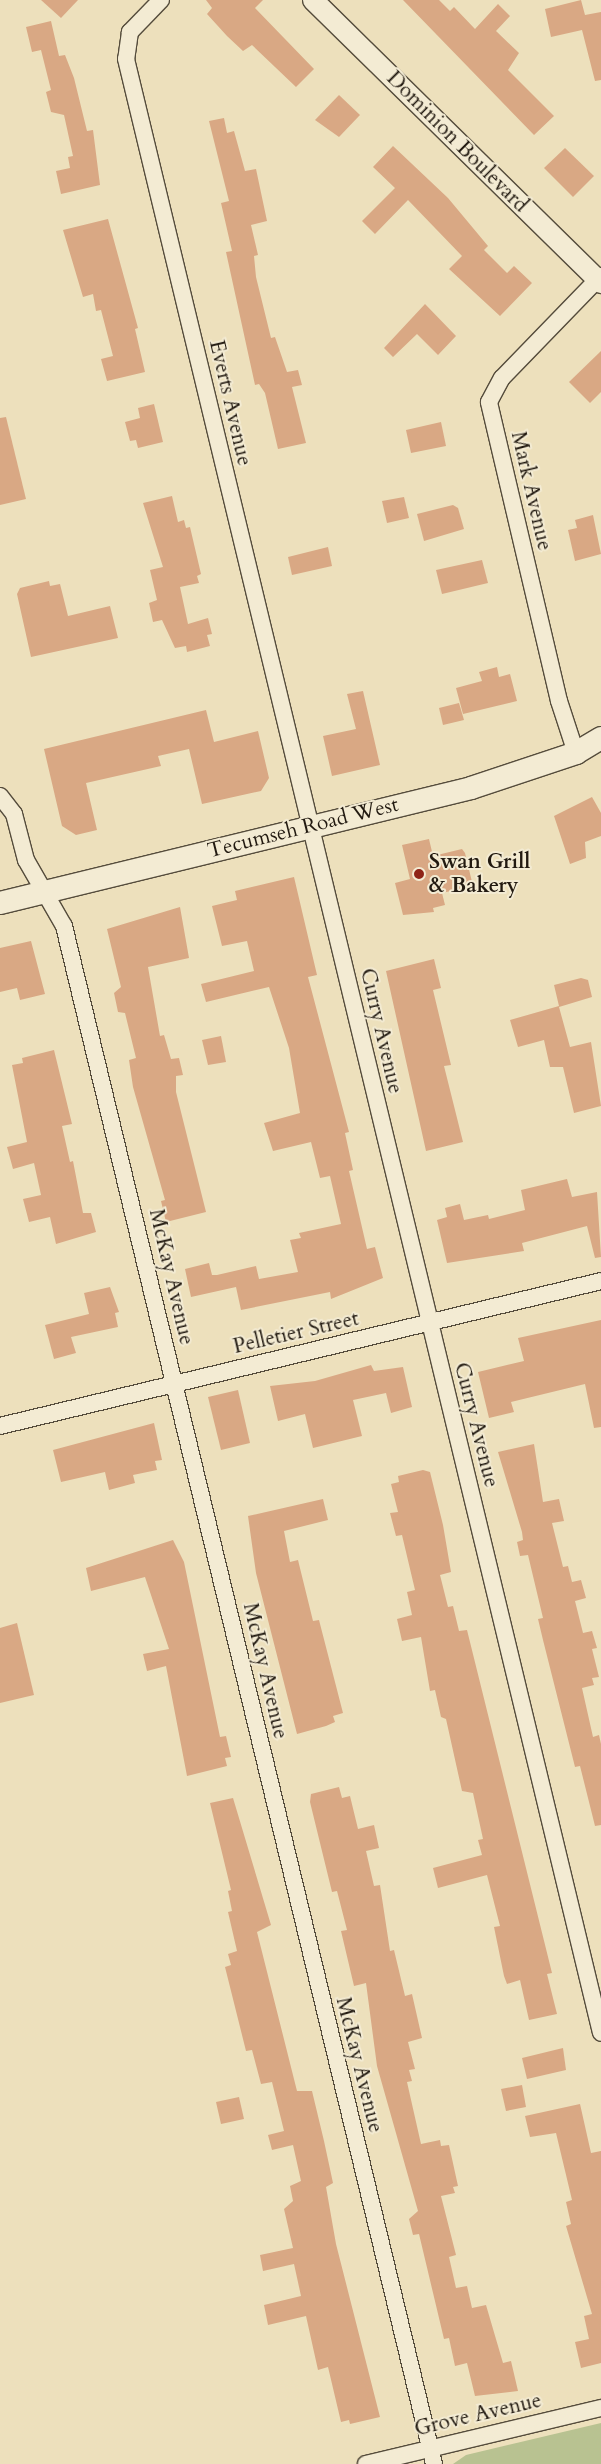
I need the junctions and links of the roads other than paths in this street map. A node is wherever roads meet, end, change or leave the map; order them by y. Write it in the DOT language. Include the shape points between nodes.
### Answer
graph roads {
  1 [pos="161,0"];
  2 [pos="313,0"];
  3 [pos="600,280"];
  4 [pos="601,738"];
  5 [pos="576,752"];
  6 [pos="0,796"];
  7 [pos="310,827"];
  8 [pos="47,891"];
  9 [pos="0,903"];
  10 [pos="601,1281"];
  11 [pos="429,1322"];
  12 [pos="174,1384"];
  13 [pos="0,1426"];
  14 [pos="601,2033"];
  15 [pos="601,2408"];
  16 [pos="432,2456"];
  17 [pos="366,2464"];
  1 -- 7 [label="street, Everts Avenue" via="130,32 126,59"];
  2 -- 3 [label="street, Dominion Boulevard"];
  3 -- 5 [label="street, Mark Avenue" via="502,378 489,402 559,701"];
  4 -- 5 [label="main road, Tecumseh Road West"];
  5 -- 7 [label="main road, Tecumseh Road West" via="471,788"];
  6 -- 8 [label="street, McKay Avenue" via="14,814 26,860"];
  7 -- 8 [label="main road, Tecumseh Road West"];
  7 -- 11 [label="street, Curry Avenue"];
  8 -- 9 [label="main road, Tecumseh Road West"];
  8 -- 12 [label="street, McKay Avenue" via="64,926"];
  10 -- 11 [label="street, Pelletier Street"];
  11 -- 12 [label="street, Pelletier Street"];
  11 -- 14 [label="street, Curry Avenue"];
  12 -- 13 [label="street, Pelletier Street"];
  12 -- 16 [label="street, McKay Avenue"];
  15 -- 16 [label="street, Grove Avenue"];
  16 -- 17 [label="street, Grove Avenue"];
}
